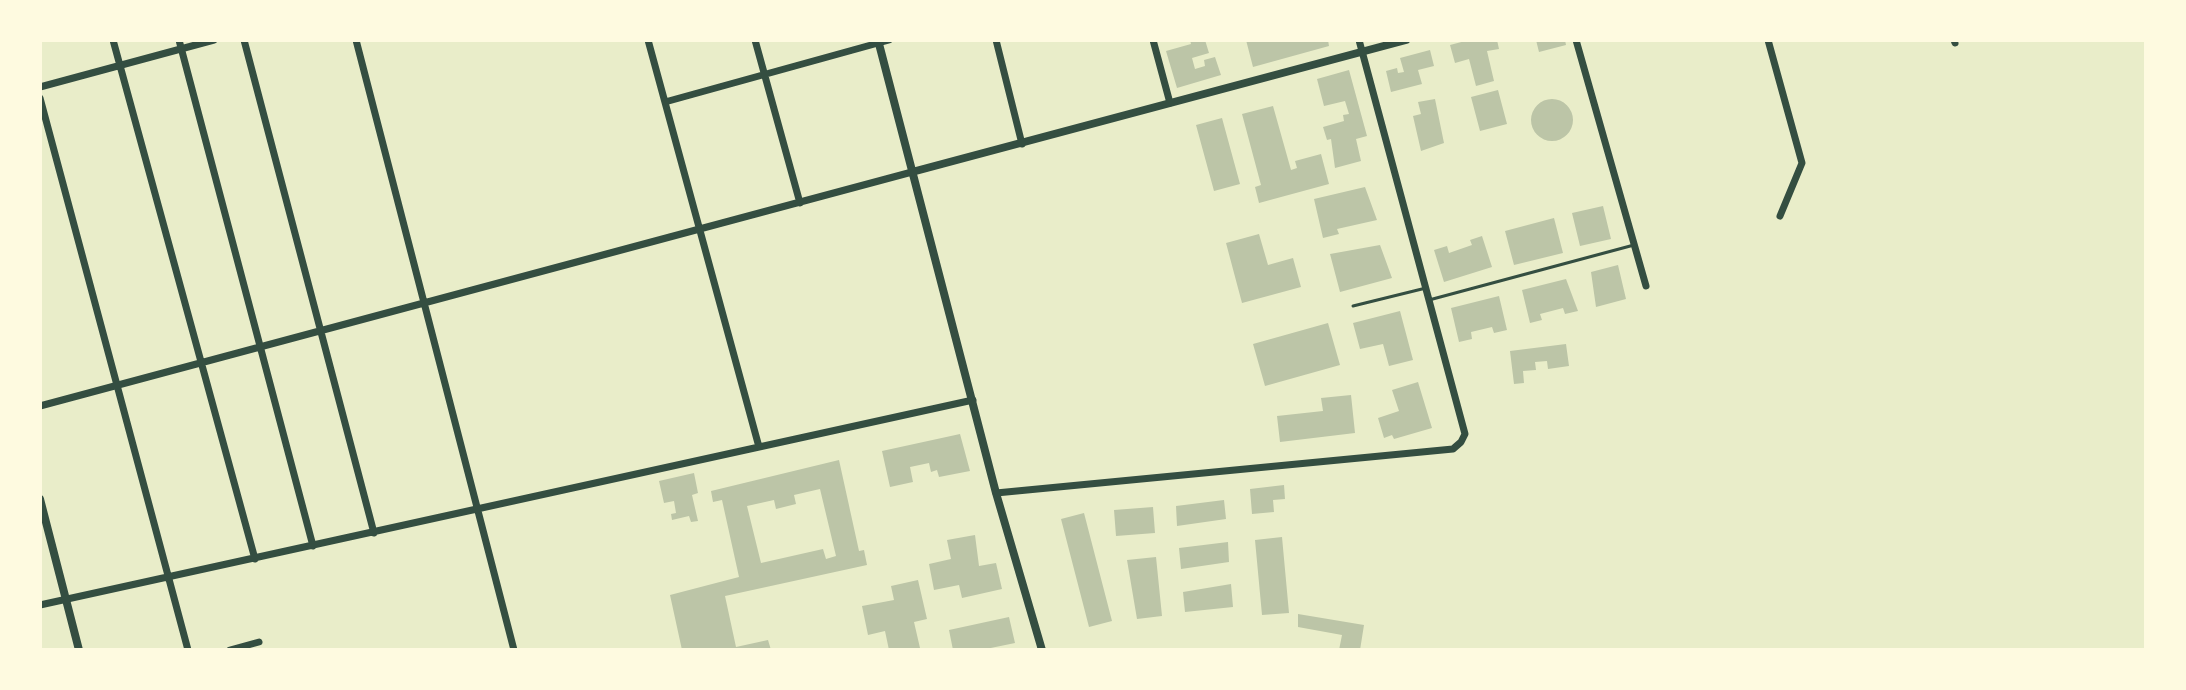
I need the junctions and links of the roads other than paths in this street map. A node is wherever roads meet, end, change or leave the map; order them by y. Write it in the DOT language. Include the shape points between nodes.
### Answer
graph roads {
  1 [pos="113,40"];
  2 [pos="214,40"];
  3 [pos="244,40"];
  4 [pos="356,40"];
  5 [pos="648,40"];
  6 [pos="755,40"];
  7 [pos="889,40"];
  8 [pos="996,40"];
  9 [pos="1153,40"];
  10 [pos="1359,40"];
  11 [pos="1406,40"];
  12 [pos="1576,40"];
  13 [pos="1768,40"];
  14 [pos="879,42"];
  15 [pos="180,44"];
  16 [pos="1362,52"];
  17 [pos="120,65"];
  18 [pos="765,75"];
  19 [pos="40,87"];
  20 [pos="40,98"];
  21 [pos="665,102"];
  22 [pos="1170,103"];
  23 [pos="1022,144"];
  24 [pos="912,172"];
  25 [pos="800,203"];
  26 [pos="1780,216"];
  27 [pos="700,230"];
  28 [pos="1634,245"];
  29 [pos="1646,286"];
  30 [pos="1426,288"];
  31 [pos="1429,300"];
  32 [pos="425,303"];
  33 [pos="1353,306"];
  34 [pos="321,331"];
  35 [pos="260,347"];
  36 [pos="201,363"];
  37 [pos="117,387"];
  38 [pos="973,400"];
  39 [pos="40,406"];
  40 [pos="759,447"];
  41 [pos="996,493"];
  42 [pos="40,499"];
  43 [pos="478,511"];
  44 [pos="374,533"];
  45 [pos="313,546"];
  46 [pos="255,559"];
  47 [pos="168,577"];
  48 [pos="67,599"];
  49 [pos="40,605"];
  50 [pos="259,642"];
  51 [pos="79,650"];
  52 [pos="188,650"];
  53 [pos="230,650"];
  54 [pos="514,650"];
  55 [pos="1042,650"];
  1 -- 17 [label="street"];
  2 -- 15 [label="street"];
  3 -- 34 [label="street"];
  4 -- 32 [label="street"];
  5 -- 21 [label="street"];
  6 -- 18 [label="street"];
  7 -- 14 [label="street"];
  8 -- 23 [label="street"];
  9 -- 22 [label="street"];
  10 -- 16 [label="street"];
  11 -- 16 [label="street"];
  12 -- 28 [label="street"];
  13 -- 26 [label="street" via="1802,163"];
  14 -- 18 [label="street"];
  14 -- 24 [label="street"];
  15 -- 17 [label="street"];
  15 -- 35 [label="street"];
  16 -- 22 [label="street"];
  16 -- 30 [label="street"];
  17 -- 19 [label="street"];
  17 -- 36 [label="street"];
  18 -- 21 [label="street"];
  18 -- 25 [label="street"];
  20 -- 37 [label="street"];
  21 -- 27 [label="street"];
  22 -- 23 [label="street"];
  23 -- 24 [label="street"];
  24 -- 25 [label="street"];
  24 -- 38 [label="street"];
  25 -- 27 [label="street"];
  27 -- 32 [label="street"];
  27 -- 40 [label="street"];
  28 -- 29 [label="street"];
  28 -- 31 [label="lane"];
  30 -- 31 [label="street"];
  30 -- 33 [label="lane"];
  31 -- 41 [label="street" via="1465,434 1453,449"];
  32 -- 34 [label="street"];
  32 -- 43 [label="street"];
  34 -- 35 [label="street"];
  34 -- 44 [label="street"];
  35 -- 36 [label="street"];
  35 -- 45 [label="street"];
  36 -- 37 [label="street"];
  36 -- 46 [label="street"];
  37 -- 39 [label="street"];
  37 -- 47 [label="street"];
  38 -- 40 [label="street"];
  38 -- 41 [label="street"];
  40 -- 43 [label="street"];
  41 -- 55 [label="street"];
  42 -- 48 [label="street"];
  43 -- 44 [label="street"];
  43 -- 54 [label="street"];
  44 -- 45 [label="street"];
  45 -- 46 [label="street"];
  46 -- 47 [label="street"];
  47 -- 48 [label="street"];
  47 -- 52 [label="street"];
  48 -- 49 [label="street"];
  48 -- 51 [label="street"];
  50 -- 53 [label="street"];
}
